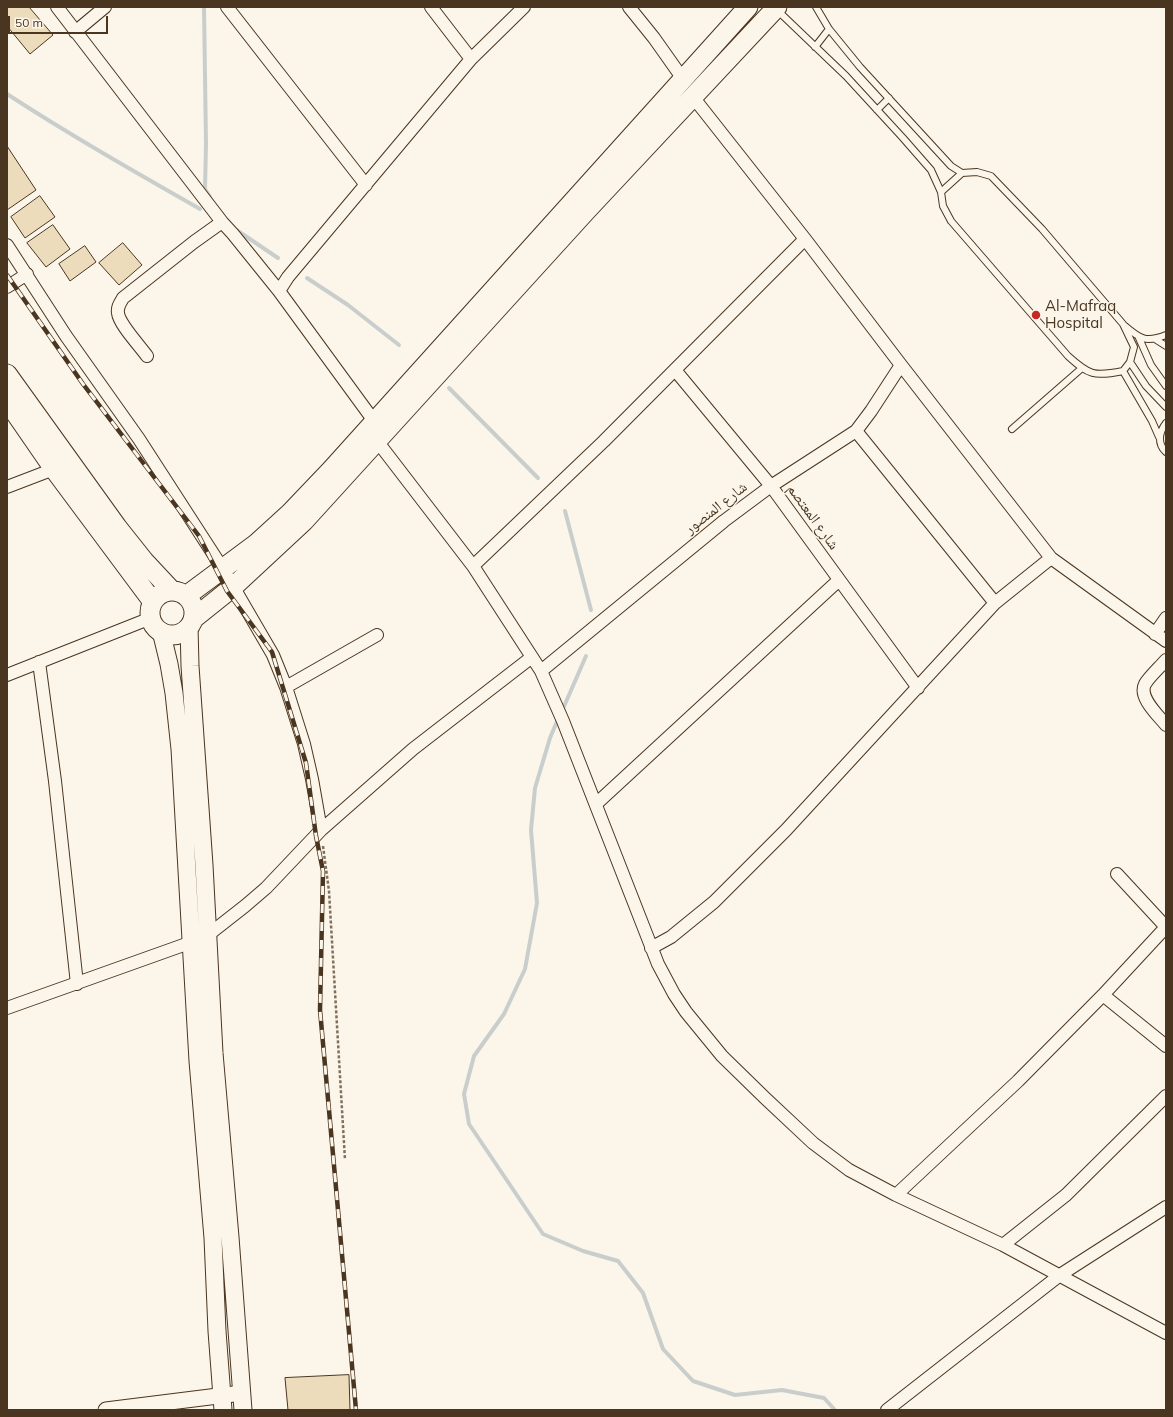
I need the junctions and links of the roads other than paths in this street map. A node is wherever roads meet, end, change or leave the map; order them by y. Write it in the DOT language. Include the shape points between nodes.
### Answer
graph roads {
  1 [pos="57,7"];
  2 [pos="104,7"];
  3 [pos="227,7"];
  4 [pos="431,7"];
  5 [pos="524,7"];
  6 [pos="629,7"];
  7 [pos="748,7"];
  8 [pos="776,7"];
  9 [pos="816,7"];
  10 [pos="829,29"];
  11 [pos="75,32"];
  12 [pos="815,47"];
  13 [pos="472,59"];
  14 [pos="683,79"];
  15 [pos="693,97"];
  16 [pos="889,98"];
  17 [pos="877,110"];
  18 [pos="962,173"];
  19 [pos="366,185"];
  20 [pos="941,192"];
  21 [pos="222,222"];
  22 [pos="806,239"];
  23 [pos="7,245"];
  24 [pos="27,274"];
  25 [pos="7,287"];
  26 [pos="279,291"];
  27 [pos="1123,324"];
  28 [pos="1166,335"];
  29 [pos="1138,338"];
  30 [pos="1156,339"];
  31 [pos="1166,346"];
  32 [pos="148,356"];
  33 [pos="1130,362"];
  34 [pos="901,365"];
  35 [pos="1082,368"];
  36 [pos="675,370"];
  37 [pos="1123,371"];
  38 [pos="7,374"];
  39 [pos="1166,386"];
  40 [pos="7,401"];
  41 [pos="1166,407"];
  42 [pos="374,421"];
  43 [pos="1166,423"];
  44 [pos="1012,429"];
  45 [pos="856,431"];
  46 [pos="1159,437"];
  47 [pos="377,440"];
  48 [pos="1166,452"];
  49 [pos="54,469"];
  50 [pos="771,486"];
  51 [pos="7,487"];
  52 [pos="1051,558"];
  53 [pos="473,566"];
  54 [pos="222,569"];
  55 [pos="839,580"];
  56 [pos="233,587"];
  57 [pos="179,593"];
  58 [pos="995,603"];
  59 [pos="155,617"];
  60 [pos="1166,618"];
  61 [pos="191,622"];
  62 [pos="377,634"];
  63 [pos="1155,634"];
  64 [pos="1166,641"];
  65 [pos="532,657"];
  66 [pos="1166,660"];
  67 [pos="39,662"];
  68 [pos="541,672"];
  69 [pos="7,675"];
  70 [pos="286,687"];
  71 [pos="918,688"];
  72 [pos="1166,725"];
  73 [pos="596,804"];
  74 [pos="321,830"];
  75 [pos="1117,874"];
  76 [pos="1166,927"];
  77 [pos="208,935"];
  78 [pos="192,942"];
  79 [pos="651,948"];
  80 [pos="77,984"];
  81 [pos="1103,995"];
  82 [pos="7,1008"];
  83 [pos="1166,1046"];
  84 [pos="1166,1096"];
  85 [pos="896,1195"];
  86 [pos="1166,1207"];
  87 [pos="230,1237"];
  88 [pos="213,1238"];
  89 [pos="1003,1245"];
  90 [pos="1060,1275"];
  91 [pos="1166,1333"];
  92 [pos="242,1402"];
  93 [pos="222,1403"];
  94 [pos="106,1410"];
  95 [pos="887,1410"];
  1 -- 11 [label="street"];
  2 -- 11 [label="street"];
  3 -- 19 [label="street"];
  4 -- 13 [label="street"];
  5 -- 13 [label="street"];
  6 -- 14 [label="street"];
  7 -- 14 [label="main road"];
  8 -- 12 [label="lane"];
  8 -- 15 [label="main road"];
  9 -- 10 [label="lane"];
  10 -- 12 [label="lane"];
  10 -- 16 [label="lane"];
  11 -- 21 [label="street"];
  12 -- 17 [label="lane"];
  13 -- 19 [label="street"];
  14 -- 42 [label="main road"];
  15 -- 22 [label="street"];
  15 -- 47 [label="main road"];
  16 -- 17 [label="lane"];
  16 -- 18 [label="lane" via="951,166"];
  17 -- 20 [label="lane" via="931,170"];
  18 -- 20 [label="lane"];
  18 -- 27 [label="lane" via="977,172 991,176 1042,229"];
  19 -- 26 [label="street"];
  20 -- 35 [label="lane" via="943,206 952,221 1068,356"];
  21 -- 26 [label="street"];
  21 -- 32 [label="street" via="123,298 118,306 120,320"];
  22 -- 34 [label="street"];
  22 -- 36 [label="street"];
  23 -- 24 [label="street"];
  24 -- 25 [label="street"];
  24 -- 54 [label="street"];
  26 -- 42 [label="street"];
  27 -- 29 [label="lane"];
  27 -- 33 [label="lane" via="1134,347"];
  28 -- 30 [label="lane"];
  29 -- 30 [label="lane"];
  29 -- 39 [label="lane" via="1151,365"];
  30 -- 31 [label="lane"];
  33 -- 37 [label="lane"];
  33 -- 41 [label="lane" via="1146,386"];
  34 -- 45 [label="street, شارع المنصور"];
  34 -- 52 [label="street"];
  35 -- 37 [label="lane" via="1097,375"];
  35 -- 44 [label="lane"];
  36 -- 50 [label="street, شارع المعتصم"];
  36 -- 53 [label="street"];
  37 -- 46 [label="lane"];
  38 -- 57 [label="main road" via="117,527 144,560"];
  40 -- 49 [label="main road"];
  42 -- 54 [label="main road" via="290,513 256,544"];
  43 -- 46 [label="lane"];
  45 -- 50 [label="street, شارع المنصور"];
  45 -- 58 [label="street"];
  46 -- 48 [label="lane"];
  47 -- 53 [label="street"];
  47 -- 56 [label="main road" via="304,521"];
  49 -- 51 [label="street"];
  49 -- 59 [label="main road"];
  50 -- 55 [label="street, شارع المعتصم"];
  50 -- 68 [label="street, شارع المنصور"];
  52 -- 58 [label="street"];
  52 -- 63 [label="street"];
  53 -- 65 [label="street"];
  54 -- 56 [label="street"];
  54 -- 57 [label="main road"];
  55 -- 71 [label="street, شارع المعتصم"];
  55 -- 73 [label="street"];
  56 -- 61 [label="main road"];
  56 -- 70 [label="street" via="273,654"];
  57 -- 59 [label="main road" via="160,594"];
  57 -- 61 [label="main road" via="193,606"];
  58 -- 71 [label="street"];
  59 -- 61 [label="main road" via="168,634 183,631"];
  59 -- 67 [label="street"];
  59 -- 78 [label="main road" via="169,664 174,693"];
  60 -- 63 [label="street"];
  61 -- 77 [label="main road" via="190,666"];
  62 -- 70 [label="street"];
  63 -- 64 [label="street"];
  65 -- 68 [label="street"];
  65 -- 74 [label="street" via="413,749"];
  66 -- 72 [label="street" via="1145,684 1143,692 1144,698"];
  67 -- 69 [label="street"];
  67 -- 80 [label="street"];
  68 -- 73 [label="street"];
  70 -- 74 [label="street" via="304,744"];
  71 -- 79 [label="street" via="786,830 714,902 671,937"];
  73 -- 79 [label="street"];
  74 -- 77 [label="street" via="266,888"];
  75 -- 76 [label="street"];
  76 -- 81 [label="street"];
  77 -- 78 [label="street"];
  77 -- 87 [label="main road" via="214,1053 222,1094"];
  78 -- 80 [label="street"];
  78 -- 88 [label="main road" via="200,1099"];
  79 -- 85 [label="street" via="674,994 722,1056 819,1147 849,1170"];
  80 -- 82 [label="street"];
  81 -- 83 [label="street"];
  81 -- 85 [label="street" via="1018,1081"];
  84 -- 89 [label="street" via="1066,1195"];
  85 -- 89 [label="street"];
  86 -- 90 [label="street"];
  87 -- 88 [label="main road"];
  87 -- 92 [label="main road"];
  88 -- 93 [label="main road"];
  89 -- 90 [label="street"];
  90 -- 91 [label="street"];
  90 -- 95 [label="street"];
  92 -- 93 [label="street"];
  93 -- 94 [label="street"];
}
